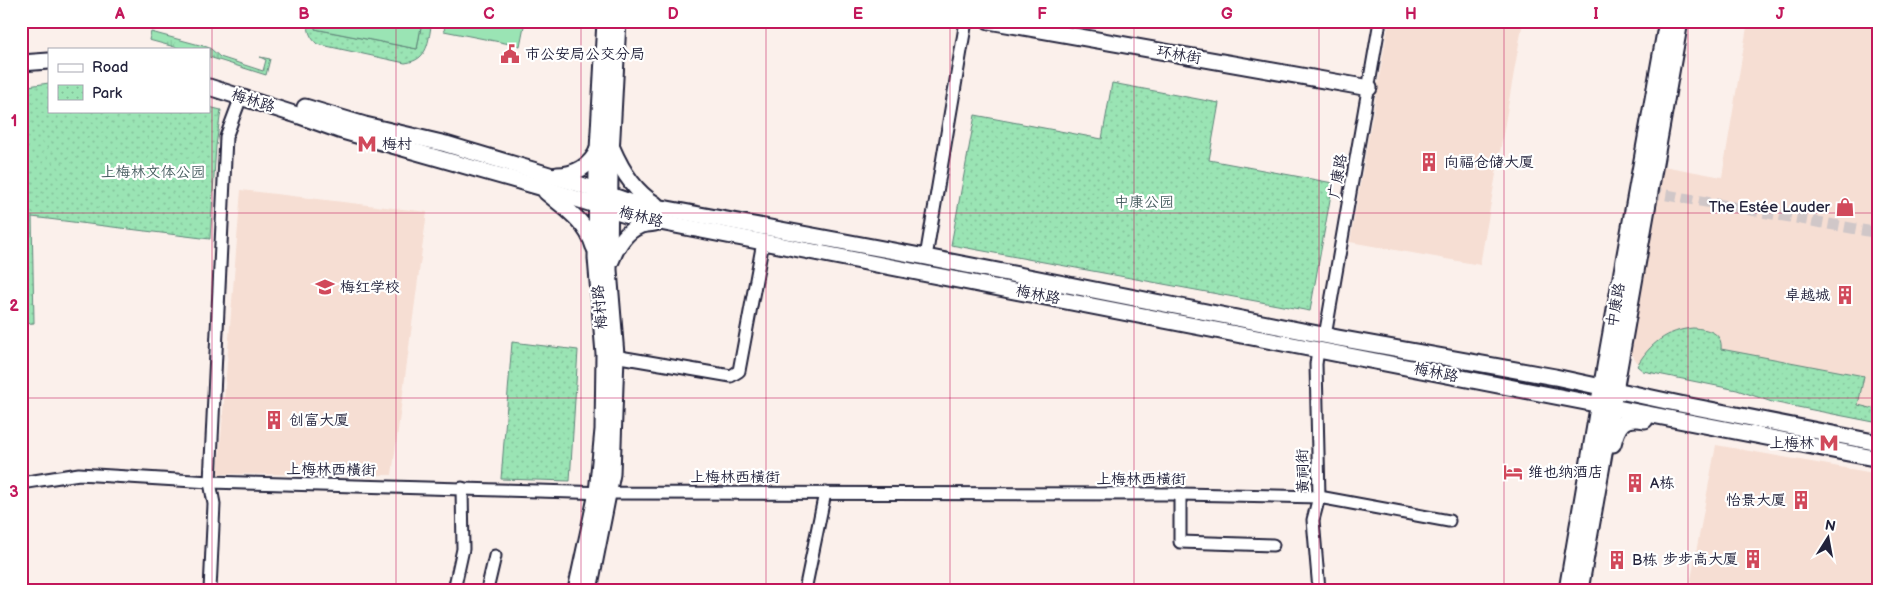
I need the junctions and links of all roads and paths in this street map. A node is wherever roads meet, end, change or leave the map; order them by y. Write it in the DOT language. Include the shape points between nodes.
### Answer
graph roads {
  1 [pos="605,21"];
  2 [pos="618,21"];
  3 [pos="966,21"];
  4 [pos="989,21"];
  5 [pos="1380,21"];
  6 [pos="1667,21"];
  7 [pos="1680,21"];
  8 [pos="48,52"];
  9 [pos="21,54"];
  10 [pos="48,61"];
  11 [pos="21,63"];
  12 [pos="210,76"];
  13 [pos="210,87"];
  14 [pos="1369,88"];
  15 [pos="241,97"];
  16 [pos="605,148"];
  17 [pos="544,181"];
  18 [pos="603,200"];
  19 [pos="662,215"];
  20 [pos="763,242"];
  21 [pos="926,257"];
  22 [pos="596,258"];
  23 [pos="609,270"];
  24 [pos="1618,333"];
  25 [pos="1325,336"];
  26 [pos="1318,350"];
  27 [pos="610,355"];
  28 [pos="1555,377"];
  29 [pos="1608,389"];
  30 [pos="1552,394"];
  31 [pos="1680,404"];
  32 [pos="1605,405"];
  33 [pos="1676,420"];
  34 [pos="1879,443"];
  35 [pos="1596,457"];
  36 [pos="1879,458"];
  37 [pos="210,482"];
  38 [pos="21,483"];
  39 [pos="462,488"];
  40 [pos="603,493"];
  41 [pos="825,493"];
  42 [pos="1180,494"];
  43 [pos="1319,497"];
  44 [pos="1449,521"];
  45 [pos="1273,545"];
  46 [pos="495,556"];
  47 [pos="210,590"];
  48 [pos="454,590"];
  49 [pos="487,590"];
  50 [pos="576,590"];
  51 [pos="589,590"];
  52 [pos="805,590"];
  53 [pos="1319,590"];
  54 [pos="1567,590"];
  55 [pos="1580,590"];
  1 -- 16 [label="main road, 梅村路"];
  2 -- 16 [label="main road, 梅村路"];
  3 -- 21 [label="street"];
  4 -- 14 [label="main road, 环林街"];
  5 -- 14 [label="street, 广康路"];
  6 -- 24 [label="main road, 中康路"];
  7 -- 24 [label="main road, 中康路"];
  8 -- 9 [label="main road"];
  10 -- 11 [label="main road"];
  12 -- 17 [label="main road, 梅林路" via="346,120 446,144"];
  13 -- 15 [label="main road, 梅林路"];
  14 -- 25 [label="street, 广康路"];
  15 -- 17 [label="main road, 梅林路" via="339,130"];
  15 -- 37 [label="street" via="226,138"];
  16 -- 17 [label="main road" via="581,169"];
  16 -- 18 [label="main road, 梅村路"];
  16 -- 19 [label="main road"];
  17 -- 18 [label="main road, 梅林路"];
  17 -- 22 [label="main road" via="584,227 593,242"];
  18 -- 19 [label="main road, 梅林路" via="629,216"];
  18 -- 22 [label="main road, 梅村路"];
  18 -- 23 [label="main road, 梅村路"];
  19 -- 20 [label="main road, 梅林路"];
  19 -- 21 [label="main road, 梅林路"];
  19 -- 23 [label="main road" via="638,226 628,235 618,247"];
  20 -- 26 [label="main road, 梅林路"];
  20 -- 27 [label="street" via="739,371 731,376"];
  21 -- 25 [label="main road, 梅林路"];
  22 -- 27 [label="main road, 梅村路"];
  23 -- 27 [label="main road, 梅村路"];
  24 -- 28 [label="main road" via="1602,343 1597,367 1586,377"];
  24 -- 29 [label="main road, 中康路"];
  24 -- 31 [label="main road" via="1626,380 1631,385 1660,391"];
  25 -- 28 [label="main road, 梅林路"];
  26 -- 30 [label="main road, 梅林路"];
  26 -- 43 [label="street, 黄祠街"];
  27 -- 40 [label="main road, 梅村路" via="603,430"];
  28 -- 29 [label="main road, 梅林路"];
  29 -- 31 [label="main road, 梅林路"];
  29 -- 32 [label="main road, 中康路"];
  30 -- 32 [label="main road, 梅林路"];
  30 -- 35 [label="main road" via="1563,403 1579,407 1587,416 1590,424 1588,444"];
  31 -- 34 [label="main road, 梅林路"];
  32 -- 33 [label="main road, 梅林路"];
  32 -- 35 [label="main road, 中康路"];
  33 -- 35 [label="main road" via="1629,420 1619,426 1612,449"];
  33 -- 36 [label="main road, 梅林路"];
  35 -- 54 [label="main road, 中康路"];
  35 -- 55 [label="main road, 中康路"];
  37 -- 38 [label="street, 上梅林西横街" via="79,474"];
  37 -- 39 [label="street, 上梅林西横街"];
  37 -- 47 [label="street" via="214,504"];
  39 -- 40 [label="street, 上梅林西横街"];
  39 -- 48 [label="street" via="462,549"];
  40 -- 41 [label="street, 上梅林西横街"];
  40 -- 50 [label="main road, 梅村路"];
  40 -- 51 [label="main road, 梅村路"];
  41 -- 42 [label="street, 上梅林西横街"];
  41 -- 52 [label="street"];
  42 -- 43 [label="street, 上梅林西横街"];
  42 -- 45 [label="street" via="1180,542"];
  43 -- 44 [label="street, 上梅林西横街"];
  43 -- 53 [label="street, 黄祠街" via="1313,520"];
  46 -- 49 [label="street"];
}
